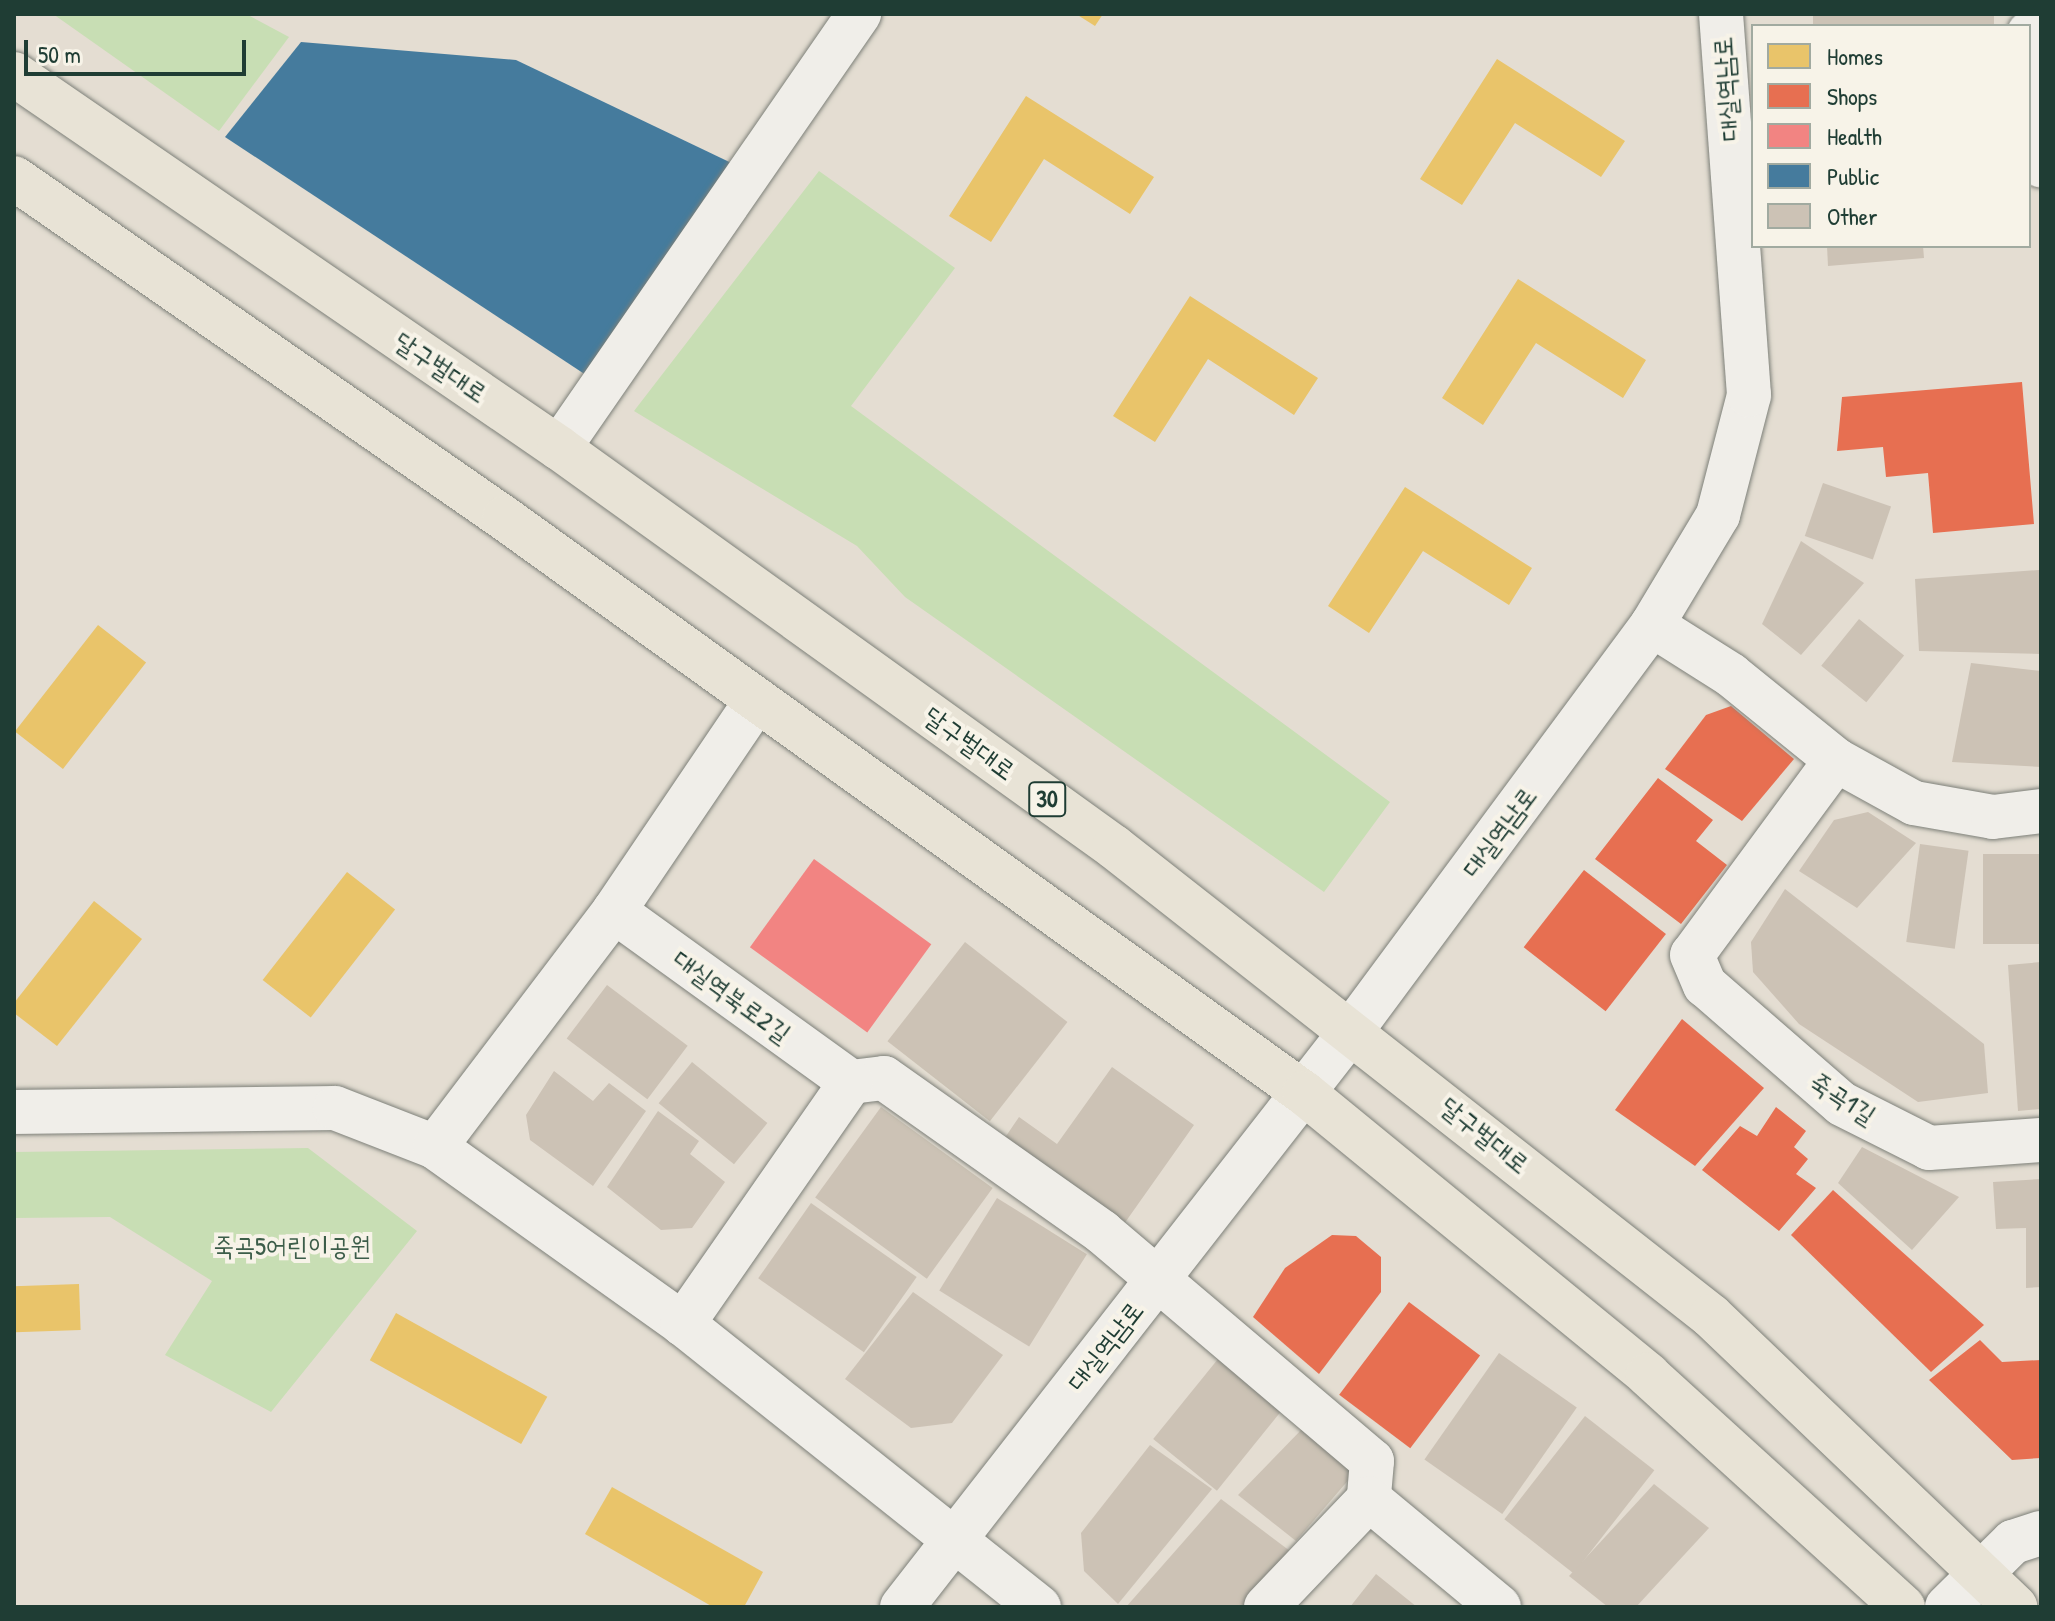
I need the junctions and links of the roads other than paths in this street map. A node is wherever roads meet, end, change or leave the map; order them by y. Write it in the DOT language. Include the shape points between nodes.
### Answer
graph roads {
  1 [pos="859,14"];
  2 [pos="1721,14"];
  3 [pos="2031,55"];
  4 [pos="14,74"];
  5 [pos="2041,165"];
  6 [pos="14,178"];
  7 [pos="559,448"];
  8 [pos="1652,625"];
  9 [pos="757,700"];
  10 [pos="1836,760"];
  11 [pos="2041,811"];
  12 [pos="614,911"];
  13 [pos="1352,1030"];
  14 [pos="851,1082"];
  15 [pos="1304,1093"];
  16 [pos="14,1112"];
  17 [pos="2041,1140"];
  18 [pos="435,1147"];
  19 [pos="1154,1282"];
  20 [pos="683,1324"];
  21 [pos="1369,1499"];
  22 [pos="2041,1533"];
  23 [pos="954,1537"];
  24 [pos="1979,1574"];
  25 [pos="902,1607"];
  26 [pos="1039,1607"];
  27 [pos="1266,1607"];
  28 [pos="1499,1607"];
  29 [pos="1903,1607"];
  30 [pos="1947,1607"];
  31 [pos="2015,1607"];
  1 -- 7 [label="street"];
  2 -- 8 [label="street, 대실역남로" via="1749,395 1718,515"];
  3 -- 5 [label="street"];
  4 -- 7 [label="main road, 달구벌대로 / 30"];
  6 -- 9 [label="main road"];
  7 -- 13 [label="main road, 달구벌대로 / 30" via="1114,847"];
  8 -- 10 [label="street" via="1731,675"];
  8 -- 13 [label="street, 대실역남로"];
  9 -- 12 [label="street"];
  9 -- 15 [label="main road"];
  10 -- 11 [label="street" via="1914,803 1993,817"];
  10 -- 17 [label="street, 죽곡1길" via="1692,955 1705,985 1842,1104 1929,1148"];
  12 -- 14 [label="street, 대실역북로2길"];
  12 -- 18 [label="street"];
  13 -- 15 [label="street, 대실역남로"];
  13 -- 24 [label="main road, 달구벌대로 / 30" via="1711,1316"];
  14 -- 19 [label="street" via="884,1078 1102,1232"];
  14 -- 20 [label="street"];
  15 -- 19 [label="street, 대실역남로"];
  15 -- 29 [label="main road" via="1648,1375"];
  16 -- 18 [label="street" via="335,1108"];
  18 -- 20 [label="street"];
  19 -- 21 [label="street" via="1372,1461"];
  19 -- 23 [label="street, 대실역남로"];
  20 -- 23 [label="street"];
  21 -- 27 [label="street"];
  21 -- 28 [label="street"];
  22 -- 24 [label="street" via="2013,1542"];
  23 -- 25 [label="street, 대실역남로"];
  23 -- 26 [label="street"];
  24 -- 30 [label="street"];
  24 -- 31 [label="main road, 달구벌대로 / 30"];
}
